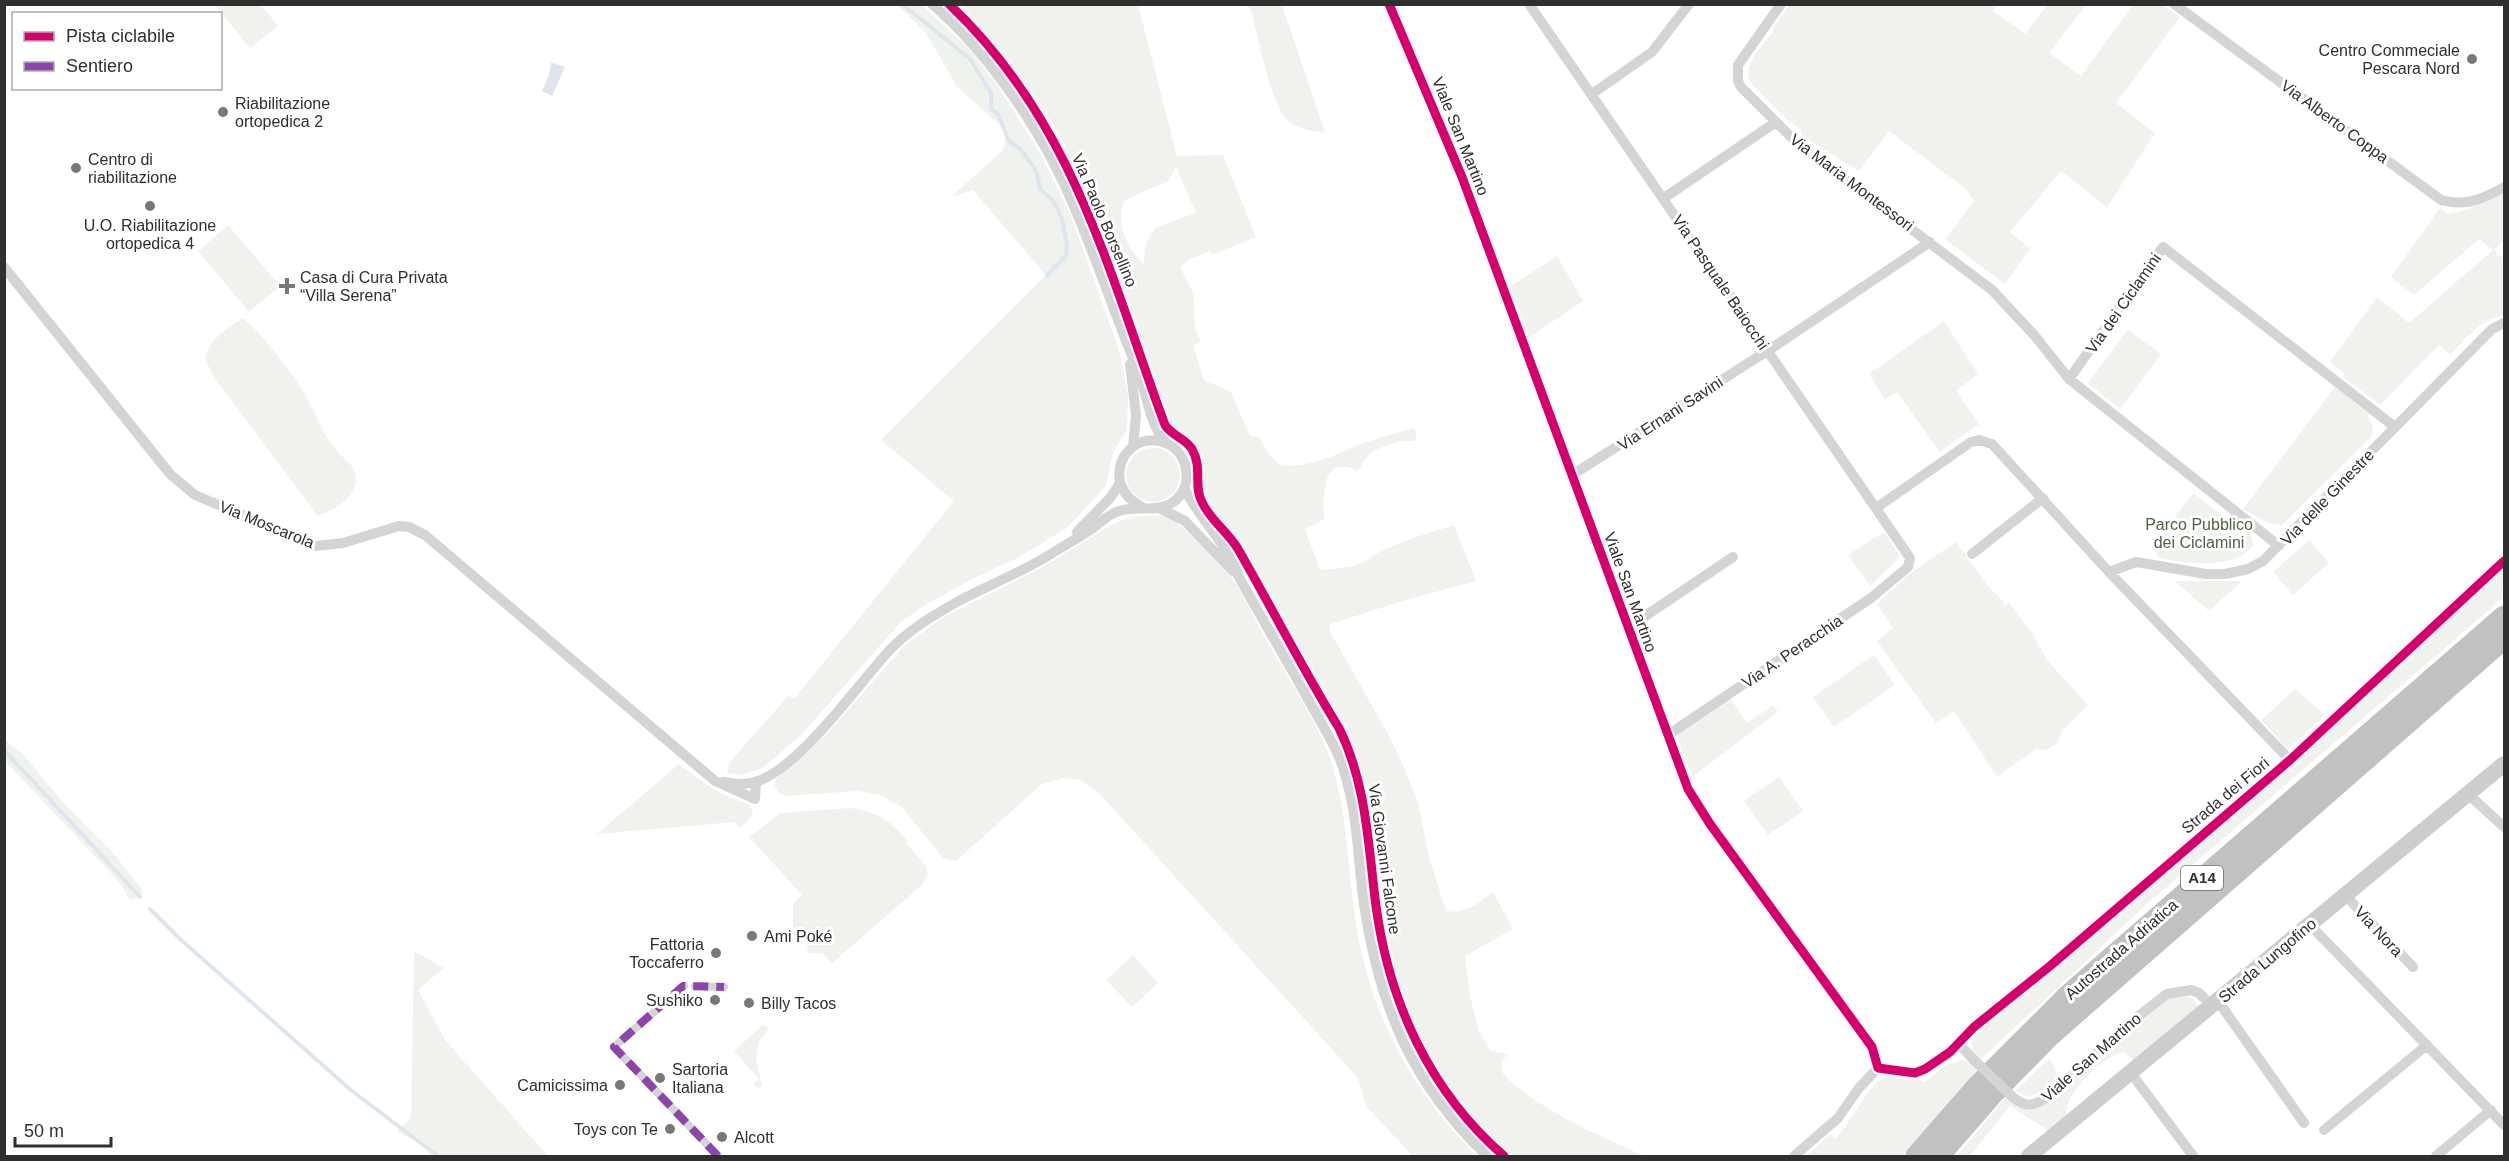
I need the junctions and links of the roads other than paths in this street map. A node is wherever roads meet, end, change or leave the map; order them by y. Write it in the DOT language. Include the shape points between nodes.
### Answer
graph roads {
  1 [pos="932,4"];
  2 [pos="1389,4"];
  3 [pos="1529,4"];
  4 [pos="1689,4"];
  5 [pos="1781,4"];
  6 [pos="2174,4"];
  7 [pos="1592,94"];
  8 [pos="1776,122"];
  9 [pos="2505,187"];
  10 [pos="1664,198"];
  11 [pos="1930,242"];
  12 [pos="4,267"];
  13 [pos="2505,323"];
  14 [pos="1127,346"];
  15 [pos="1768,350"];
  16 [pos="2069,379"];
  17 [pos="2395,427"];
  18 [pos="1165,443"];
  19 [pos="1133,447"];
  20 [pos="1572,475"];
  21 [pos="1120,483"];
  22 [pos="1184,488"];
  23 [pos="2043,498"];
  24 [pos="1143,507"];
  25 [pos="1159,508"];
  26 [pos="1876,508"];
  27 [pos="1065,544"];
  28 [pos="2279,546"];
  29 [pos="1972,554"];
  30 [pos="1734,557"];
  31 [pos="1911,561"];
  32 [pos="2505,561"];
  33 [pos="2109,572"];
  34 [pos="1239,577"];
  35 [pos="2505,616"];
  36 [pos="1629,627"];
  37 [pos="2505,639"];
  38 [pos="1668,735"];
  39 [pos="2290,760"];
  40 [pos="2503,767"];
  41 [pos="715,781"];
  42 [pos="756,782"];
  43 [pos="2468,794"];
  44 [pos="2505,827"];
  45 [pos="2345,896"];
  46 [pos="2310,925"];
  47 [pos="2413,967"];
  48 [pos="684,986"];
  49 [pos="695,986"];
  50 [pos="724,987"];
  51 [pos="2215,1003"];
  52 [pos="1959,1044"];
  53 [pos="2427,1045"];
  54 [pos="1878,1068"];
  55 [pos="2131,1073"];
  56 [pos="2491,1110"];
  57 [pos="2304,1123"];
  58 [pos="2505,1125"];
  59 [pos="2324,1130"];
  60 [pos="718,1156"];
  61 [pos="1487,1156"];
  62 [pos="1794,1156"];
  63 [pos="1916,1156"];
  64 [pos="1939,1156"];
  65 [pos="2029,1156"];
  66 [pos="2193,1156"];
  67 [pos="2436,1156"];
  1 -- 14 [label="street, Via Paolo Borsellino" via="989,65 1040,138 1075,207"];
  2 -- 20 [label="street, Viale San Martino" via="1462,177"];
  3 -- 7 [label="street, Via Pasquale Baiocchi"];
  4 -- 7 [label="street" via="1652,52"];
  5 -- 8 [label="street, Via Maria Montessori" via="1738,64 1741,87"];
  6 -- 9 [label="street, Via Alberto Coppa" via="2441,200 2474,202"];
  7 -- 10 [label="street, Via Pasquale Baiocchi"];
  8 -- 10 [label="street"];
  8 -- 11 [label="street, Via Maria Montessori" via="1797,143"];
  10 -- 15 [label="street, Via Pasquale Baiocchi"];
  11 -- 15 [label="street, Via Ernani Savini"];
  11 -- 16 [label="street, Via Maria Montessori" via="1992,290"];
  12 -- 41 [label="street, Via Moscarola" via="170,474 195,495 316,546 343,543 399,526 426,535"];
  13 -- 17 [label="street, Via delle Ginestre" via="2492,329"];
  14 -- 18 [label="street, Via Paolo Borsellino" via="1156,431"];
  14 -- 19 [label="street, Via Paolo Borsellino" via="1135,406"];
  15 -- 20 [label="street, Via Ernani Savini"];
  15 -- 26 [label="street, Via Pasquale Baiocchi"];
  16 -- 17 [label="street, Via dei Ciclamini" via="2163,248"];
  16 -- 28 [label="street"];
  17 -- 28 [label="street, Via delle Ginestre"];
  18 -- 19 [label="street" via="1148,441"];
  18 -- 22 [label="street" via="1184,461"];
  19 -- 21 [label="street" via="1121,463"];
  20 -- 36 [label="street, Viale San Martino"];
  21 -- 24 [label="street" via="1132,502"];
  21 -- 27 [label="street"];
  22 -- 25 [label="street" via="1174,501"];
  22 -- 34 [label="street, Via Giovanni Falcone" via="1226,550"];
  23 -- 26 [label="street" via="1998,449 1979,440"];
  23 -- 29 [label="street"];
  23 -- 33 [label="street"];
  24 -- 25 [label="street"];
  24 -- 27 [label="street" via="1117,512"];
  25 -- 34 [label="street, Via Giovanni Falcone" via="1185,520"];
  26 -- 31 [label="street, Via Pasquale Baiocchi"];
  27 -- 42 [label="street" via="922,622 888,652 806,746 773,774"];
  28 -- 33 [label="street, Via delle Ginestre" via="2248,569 2225,574 2136,562"];
  30 -- 36 [label="street"];
  31 -- 38 [label="street, Via A. Peracchia" via="1871,598"];
  32 -- 39 [label="street, Strada dei Fiori"];
  33 -- 39 [label="street"];
  34 -- 61 [label="street, Via Giovanni Falcone" via="1340,757 1352,806 1371,952 1397,1034 1449,1116"];
  35 -- 63 [label="highway, Autostrada Adriatica / A14" via="2068,995 1977,1086"];
  36 -- 38 [label="street, Viale San Martino"];
  37 -- 64 [label="highway, Autostrada Adriatica / A14" via="2051,1035"];
  38 -- 54 [label="street, Viale San Martino" via="1696,802 1872,1047"];
  39 -- 52 [label="street, Strada dei Fiori" via="1974,1027"];
  40 -- 43 [label="main road, Strada Lungofino"];
  41 -- 42 [label="street"];
  41 -- 42 [label="street, Via Moscarola" via="755,799"];
  43 -- 44 [label="street"];
  43 -- 45 [label="main road, Strada Lungofino"];
  45 -- 46 [label="main road, Strada Lungofino"];
  45 -- 47 [label="street, Via Nora"];
  46 -- 51 [label="main road, Strada Lungofino"];
  46 -- 53 [label="street"];
  48 -- 60 [label="street" via="614,1047"];
  49 -- 50 [label="street"];
  51 -- 52 [label="street, Viale San Martino, bridge" via="2191,990 2167,994 2041,1101 2028,1106 2014,1098"];
  51 -- 55 [label="main road, Strada Lungofino"];
  51 -- 57 [label="street"];
  52 -- 54 [label="street" via="1915,1073"];
  53 -- 56 [label="street"];
  53 -- 59 [label="street"];
  54 -- 62 [label="street" via="1838,1118"];
  55 -- 65 [label="main road, Strada Lungofino"];
  55 -- 66 [label="street"];
  56 -- 58 [label="street"];
  56 -- 67 [label="street"];
}
